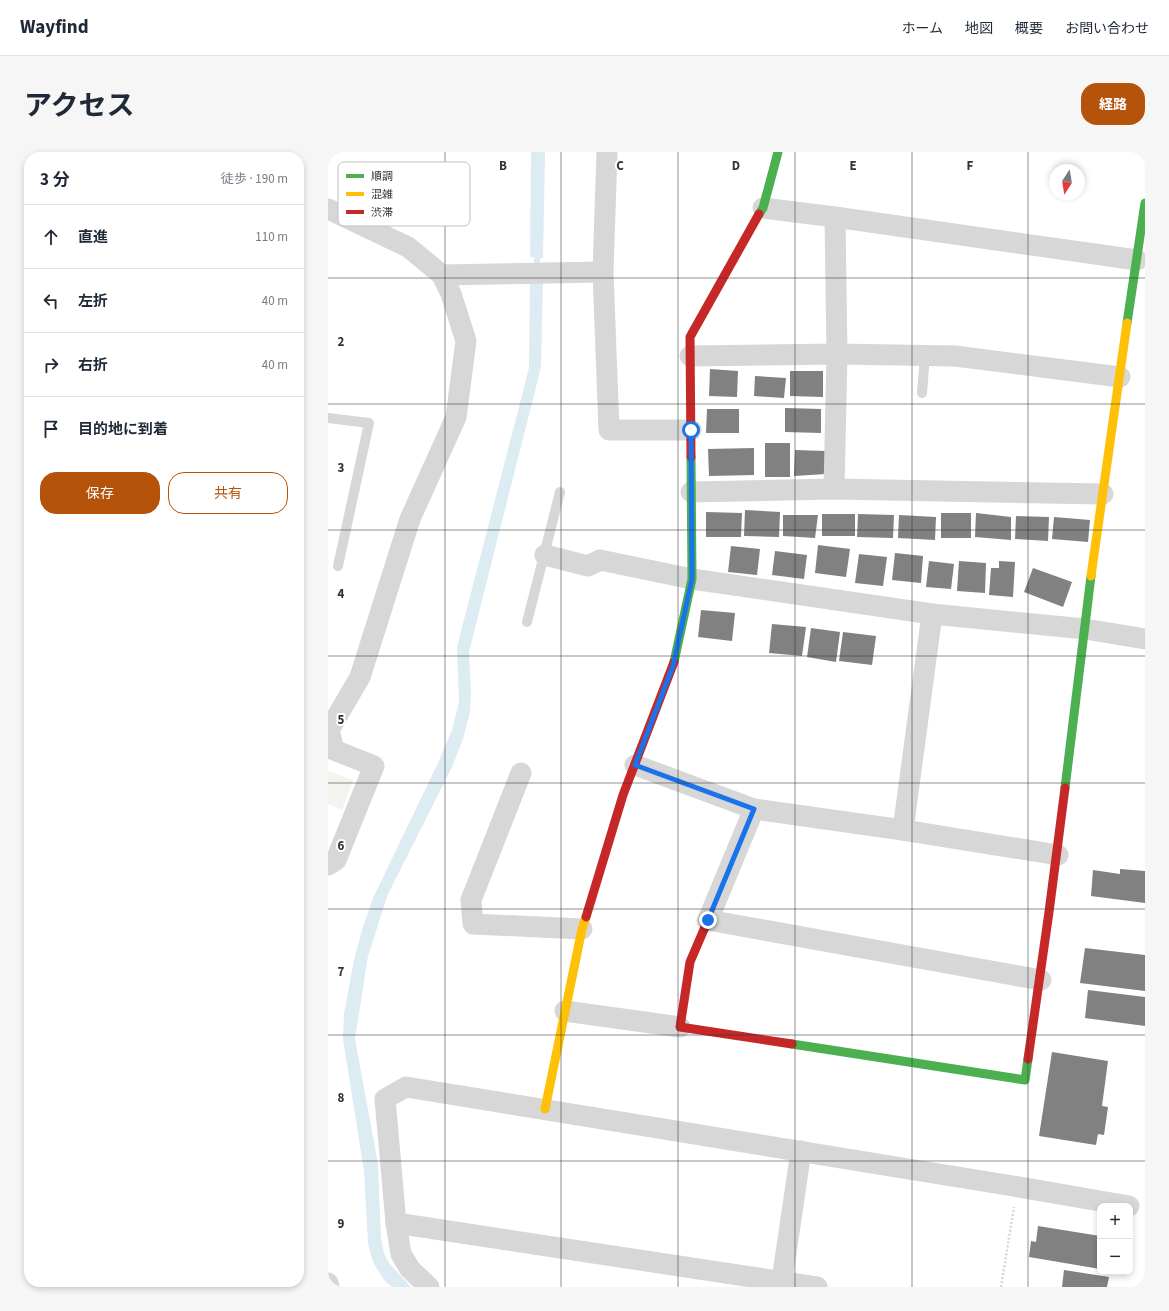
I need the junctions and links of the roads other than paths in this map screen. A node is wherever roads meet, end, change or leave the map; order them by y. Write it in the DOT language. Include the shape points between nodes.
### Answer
graph roads {
  1 [pos="606,152"];
  2 [pos="778,152"];
  3 [pos="1145,203"];
  4 [pos="763,208"];
  5 [pos="328,209"];
  6 [pos="338,214"];
  7 [pos="835,217"];
  8 [pos="364,226"];
  9 [pos="1137,260"];
  10 [pos="604,272"];
  11 [pos="442,275"];
  12 [pos="837,354"];
  13 [pos="925,355"];
  14 [pos="690,356"];
  15 [pos="1120,377"];
  16 [pos="922,394"];
  17 [pos="328,418"];
  18 [pos="691,430"];
  19 [pos="834,489"];
  20 [pos="560,492"];
  21 [pos="691,492"];
  22 [pos="1103,494"];
  23 [pos="545,555"];
  24 [pos="338,566"];
  25 [pos="692,579"];
  26 [pos="932,614"];
  27 [pos="527,622"];
  28 [pos="1084,629"];
  29 [pos="1145,639"];
  30 [pos="635,765"];
  31 [pos="521,773"];
  32 [pos="754,809"];
  33 [pos="903,830"];
  34 [pos="1058,855"];
  35 [pos="328,865"];
  36 [pos="708,920"];
  37 [pos="582,929"];
  38 [pos="1041,980"];
  39 [pos="565,1011"];
  40 [pos="680,1027"];
  41 [pos="545,1109"];
  42 [pos="801,1151"];
  43 [pos="1111,1203"];
  44 [pos="1133,1207"];
  45 [pos="1145,1209"];
  46 [pos="396,1223"];
  47 [pos="328,1283"];
  48 [pos="781,1284"];
  49 [pos="329,1287"];
  50 [pos="429,1287"];
  51 [pos="817,1287"];
  1 -- 10 [label="street"];
  2 -- 4 [label="street"];
  3 -- 9 [label="street"];
  4 -- 7 [label="street"];
  4 -- 14 [label="street" via="690,337"];
  5 -- 6 [label="street"];
  7 -- 9 [label="street"];
  7 -- 12 [label="street"];
  8 -- 11 [label="street" via="408,247"];
  9 -- 15 [label="street"];
  10 -- 11 [label="street"];
  10 -- 18 [label="street" via="609,430"];
  11 -- 35 [label="street" via="466,341 456,417 410,519 360,677 329,730 334,750 374,766 336,860"];
  12 -- 13 [label="street"];
  12 -- 14 [label="street"];
  12 -- 19 [label="street"];
  13 -- 15 [label="street" via="955,356"];
  13 -- 16 [label="lane"];
  14 -- 18 [label="street"];
  15 -- 22 [label="street"];
  17 -- 24 [label="lane" via="369,423"];
  18 -- 21 [label="street"];
  19 -- 21 [label="street"];
  19 -- 22 [label="street"];
  20 -- 23 [label="lane"];
  21 -- 25 [label="street"];
  22 -- 28 [label="street"];
  23 -- 25 [label="street" via="588,566 600,560"];
  23 -- 27 [label="lane"];
  25 -- 26 [label="street"];
  25 -- 30 [label="street" via="673,666"];
  26 -- 28 [label="street"];
  26 -- 33 [label="street"];
  28 -- 29 [label="street"];
  28 -- 34 [label="street"];
  30 -- 32 [label="street"];
  30 -- 37 [label="street" via="623,794"];
  31 -- 37 [label="street" via="471,900 473,924"];
  32 -- 33 [label="street"];
  32 -- 36 [label="street"];
  33 -- 34 [label="street"];
  34 -- 38 [label="street"];
  36 -- 38 [label="street"];
  36 -- 40 [label="street" via="690,962"];
  37 -- 39 [label="street"];
  38 -- 40 [label="street" via="1025,1080"];
  39 -- 40 [label="street"];
  39 -- 41 [label="street"];
  41 -- 42 [label="street"];
  41 -- 46 [label="street" via="406,1087 385,1099"];
  42 -- 43 [label="street"];
  42 -- 48 [label="street"];
  44 -- 45 [label="street"];
  46 -- 48 [label="street"];
  46 -- 50 [label="street" via="401,1254 410,1269"];
  47 -- 49 [label="street"];
  48 -- 51 [label="street"];
}
